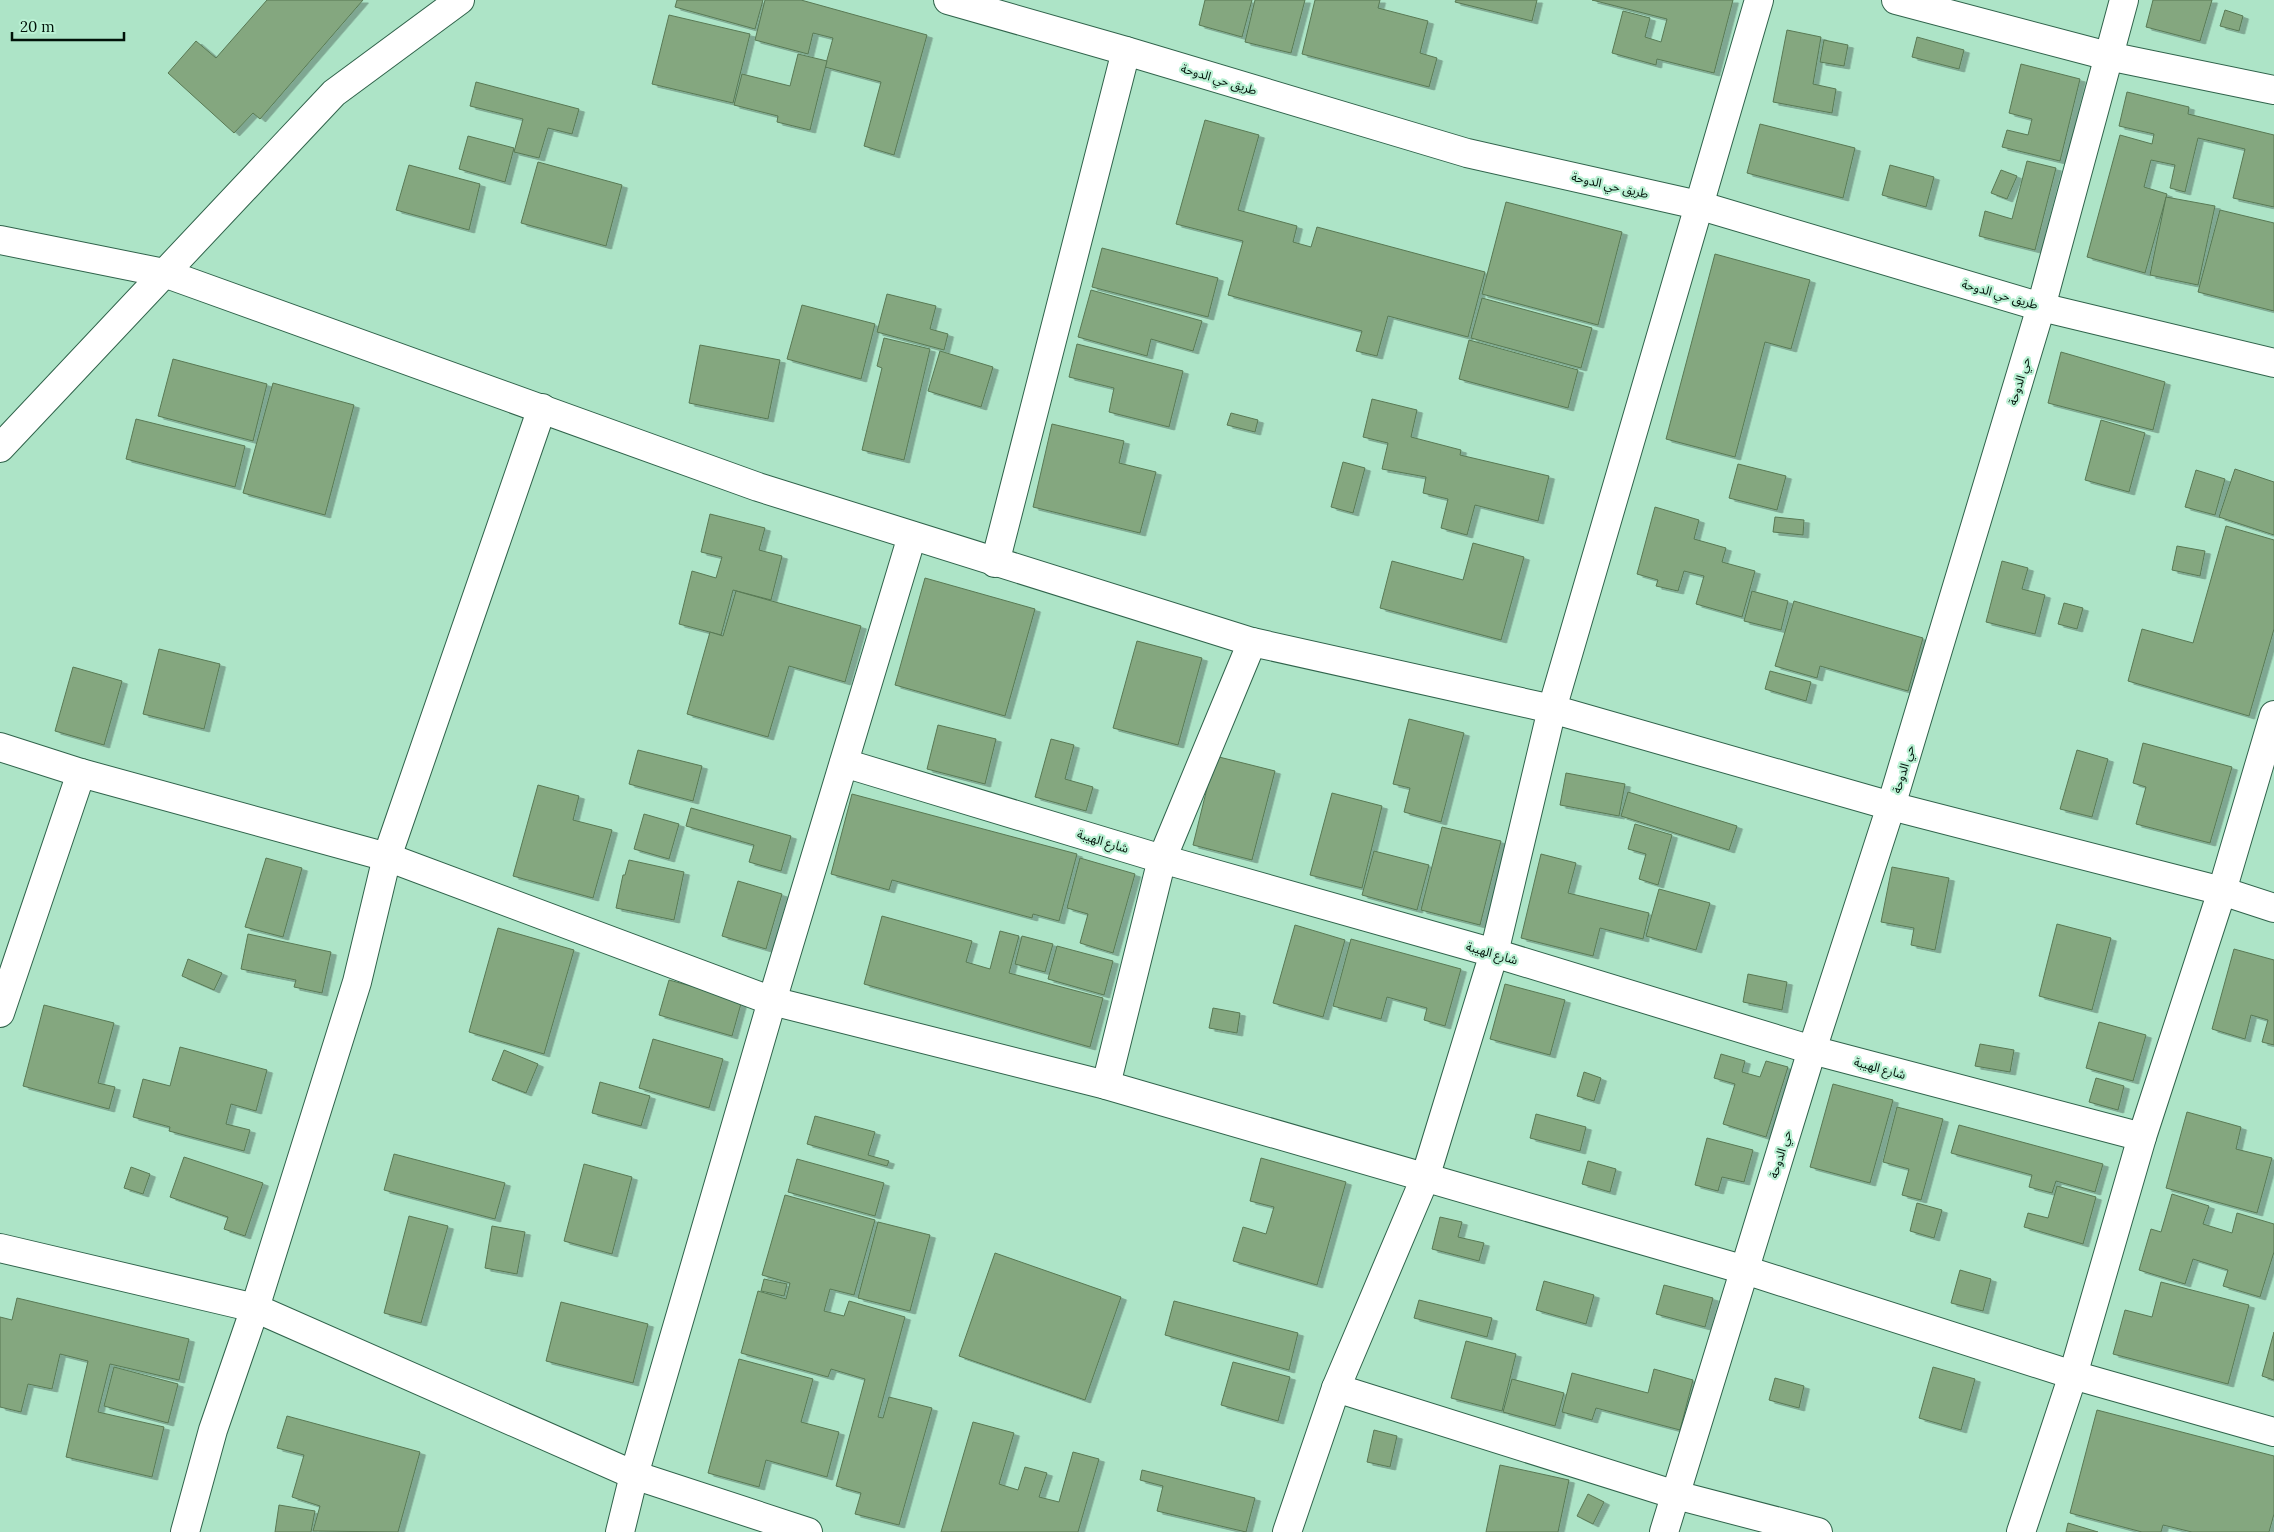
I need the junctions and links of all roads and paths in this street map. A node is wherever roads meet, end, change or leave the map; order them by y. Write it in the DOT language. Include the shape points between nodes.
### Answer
graph roads {
  1 [pos="460,0"];
  2 [pos="948,0"];
  3 [pos="1759,0"];
  4 [pos="1896,0"];
  5 [pos="2124,0"];
  6 [pos="1126,51"];
  7 [pos="2108,56"];
  8 [pos="2274,90"];
  9 [pos="1698,205"];
  10 [pos="0,240"];
  11 [pos="164,273"];
  12 [pos="2041,307"];
  13 [pos="2274,363"];
  14 [pos="542,408"];
  15 [pos="0,448"];
  16 [pos="912,536"];
  17 [pos="995,563"];
  18 [pos="1252,642"];
  19 [pos="1552,709"];
  20 [pos="2274,716"];
  21 [pos="0,747"];
  22 [pos="844,763"];
  23 [pos="81,773"];
  24 [pos="1891,806"];
  25 [pos="387,857"];
  26 [pos="1162,859"];
  27 [pos="2222,891"];
  28 [pos="2274,908"];
  29 [pos="1494,953"];
  30 [pos="772,1001"];
  31 [pos="0,1013"];
  32 [pos="1812,1050"];
  33 [pos="1106,1085"];
  34 [pos="2142,1137"];
  35 [pos="1424,1178"];
  36 [pos="0,1248"];
  37 [pos="1745,1270"];
  38 [pos="255,1308"];
  39 [pos="2073,1375"];
  40 [pos="1336,1388"];
  41 [pos="2274,1432"];
  42 [pos="634,1475"];
  43 [pos="1676,1495"];
  44 [pos="184,1532"];
  45 [pos="620,1532"];
  46 [pos="808,1532"];
  47 [pos="1287,1532"];
  48 [pos="1664,1532"];
  49 [pos="1818,1532"];
  50 [pos="2020,1532"];
  1 -- 11 [label="street" via="334,93"];
  2 -- 6 [label="street, طريق حي الدوحة"];
  3 -- 9 [label="street"];
  4 -- 7 [label="street"];
  5 -- 7 [label="street, حي الدوحة"];
  6 -- 9 [label="street, طريق حي الدوحة" via="1467,153"];
  6 -- 17 [label="street"];
  7 -- 8 [label="street"];
  7 -- 12 [label="street, حي الدوحة"];
  9 -- 12 [label="street, طريق حي الدوحة"];
  9 -- 19 [label="street"];
  10 -- 11 [label="street"];
  11 -- 14 [label="street"];
  11 -- 15 [label="street"];
  12 -- 13 [label="street, طريق حي الدوحة"];
  12 -- 24 [label="street, حي الدوحة"];
  14 -- 16 [label="street" via="758,487"];
  14 -- 25 [label="street"];
  16 -- 17 [label="street"];
  16 -- 22 [label="street"];
  17 -- 18 [label="street"];
  18 -- 19 [label="street"];
  18 -- 26 [label="street"];
  19 -- 24 [label="street"];
  19 -- 29 [label="street"];
  20 -- 27 [label="street"];
  21 -- 23 [label="street"];
  22 -- 26 [label="street, شارع الهيبة"];
  22 -- 30 [label="street"];
  23 -- 25 [label="street"];
  23 -- 31 [label="street"];
  24 -- 27 [label="street"];
  24 -- 32 [label="street, حي الدوحة"];
  25 -- 30 [label="street"];
  25 -- 38 [label="street" via="357,982"];
  26 -- 29 [label="street, شارع الهيبة"];
  26 -- 33 [label="street"];
  27 -- 28 [label="street"];
  27 -- 34 [label="street"];
  29 -- 32 [label="street, شارع الهيبة"];
  29 -- 35 [label="street"];
  30 -- 33 [label="street"];
  30 -- 42 [label="street"];
  32 -- 34 [label="street, شارع الهيبة"];
  32 -- 37 [label="street, حي الدوحة"];
  33 -- 35 [label="street"];
  34 -- 39 [label="street"];
  35 -- 37 [label="street"];
  35 -- 40 [label="street"];
  36 -- 38 [label="street"];
  37 -- 39 [label="street"];
  37 -- 43 [label="street, حي الدوحة"];
  38 -- 42 [label="street"];
  38 -- 44 [label="street" via="213,1430"];
  39 -- 41 [label="street"];
  39 -- 50 [label="street"];
  40 -- 43 [label="street"];
  40 -- 47 [label="street"];
  42 -- 45 [label="street"];
  42 -- 46 [label="street"];
  43 -- 48 [label="street, حي الدوحة"];
  43 -- 49 [label="street"];
}
